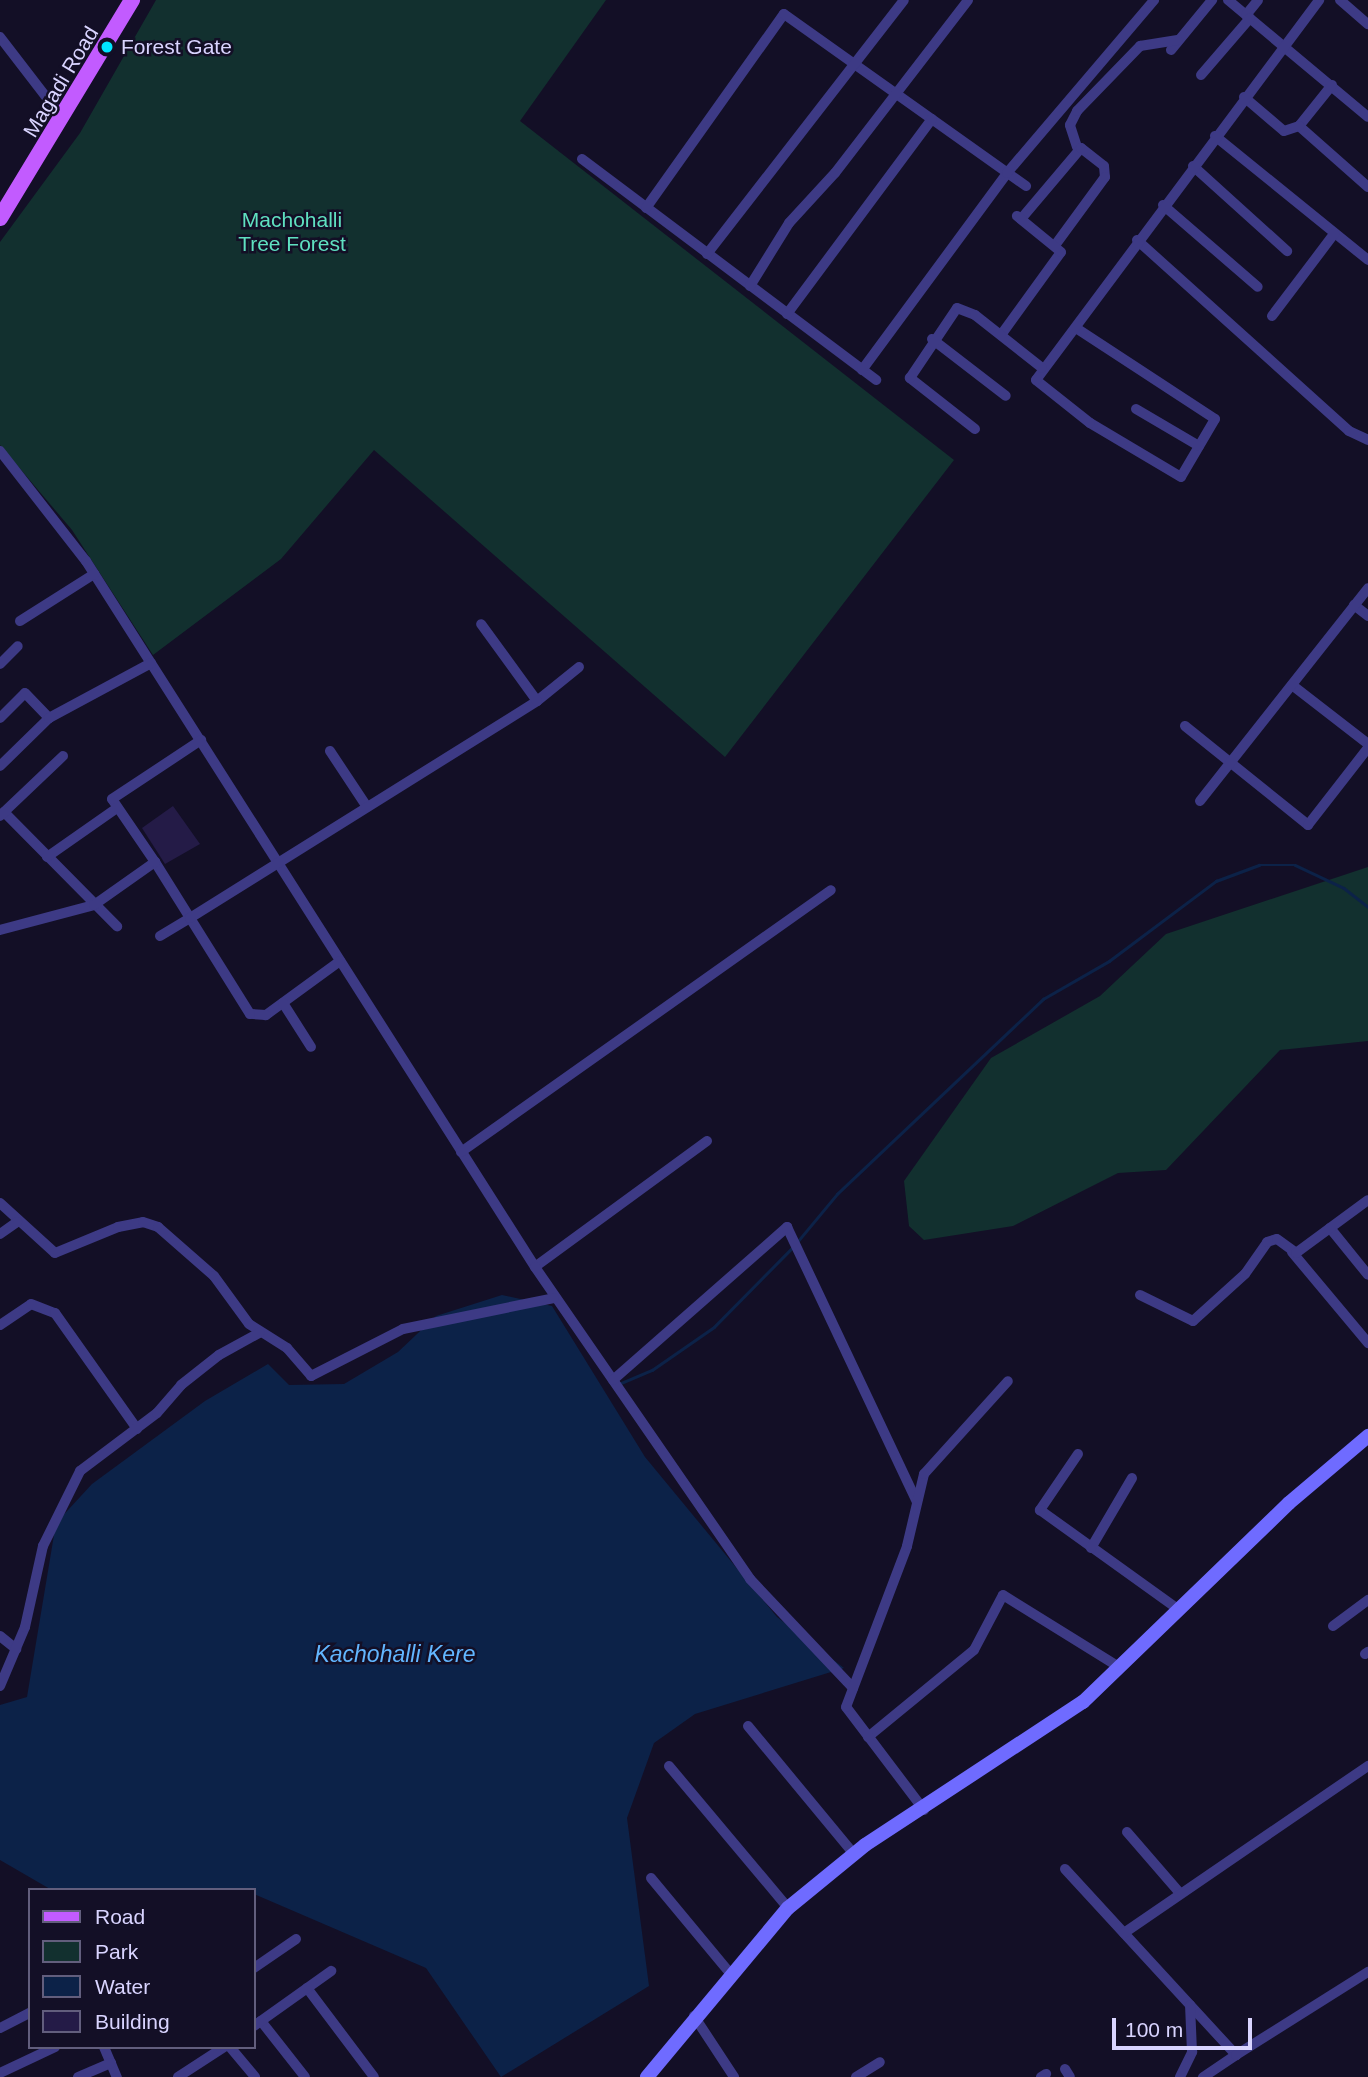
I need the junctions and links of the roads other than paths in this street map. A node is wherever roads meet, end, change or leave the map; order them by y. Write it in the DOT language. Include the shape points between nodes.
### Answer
graph roads {
  1 [pos="120,0"];
  2 [pos="132,0"];
  3 [pos="904,0"];
  4 [pos="968,0"];
  5 [pos="1154,0"];
  6 [pos="1212,0"];
  7 [pos="1228,0"];
  8 [pos="1258,0"];
  9 [pos="1319,0"];
  10 [pos="1340,0"];
  11 [pos="1248,16"];
  12 [pos="1368,24"];
  13 [pos="0,37"];
  14 [pos="1178,40"];
  15 [pos="1283,45"];
  16 [pos="1171,50"];
  17 [pos="855,65"];
  18 [pos="1201,75"];
  19 [pos="1332,85"];
  20 [pos="895,93"];
  21 [pos="1244,97"];
  22 [pos="57,111"];
  23 [pos="1368,117"];
  24 [pos="932,119"];
  25 [pos="1300,126"];
  26 [pos="1215,136"];
  27 [pos="1077,147"];
  28 [pos="582,159"];
  29 [pos="1193,166"];
  30 [pos="1007,173"];
  31 [pos="1026,186"];
  32 [pos="1368,187"];
  33 [pos="0,200"];
  34 [pos="1163,205"];
  35 [pos="646,208"];
  36 [pos="0,218"];
  37 [pos="1334,234"];
  38 [pos="1137,240"];
  39 [pos="1056,244"];
  40 [pos="1287,251"];
  41 [pos="707,254"];
  42 [pos="1368,260"];
  43 [pos="750,286"];
  44 [pos="1258,287"];
  45 [pos="788,314"];
  46 [pos="1272,316"];
  47 [pos="1076,328"];
  48 [pos="1001,335"];
  49 [pos="932,339"];
  50 [pos="1042,368"];
  51 [pos="862,370"];
  52 [pos="876,380"];
  53 [pos="1006,396"];
  54 [pos="1136,409"];
  55 [pos="975,429"];
  56 [pos="1368,440"];
  57 [pos="1199,446"];
  58 [pos="0,451"];
  59 [pos="94,574"];
  60 [pos="1368,588"];
  61 [pos="1354,605"];
  62 [pos="1368,616"];
  63 [pos="20,621"];
  64 [pos="481,624"];
  65 [pos="19,646"];
  66 [pos="151,663"];
  67 [pos="0,664"];
  68 [pos="579,667"];
  69 [pos="1292,685"];
  70 [pos="537,701"];
  71 [pos="0,718"];
  72 [pos="49,718"];
  73 [pos="1185,726"];
  74 [pos="201,740"];
  75 [pos="1368,746"];
  76 [pos="330,751"];
  77 [pos="64,756"];
  78 [pos="1232,761"];
  79 [pos="0,766"];
  80 [pos="1200,801"];
  81 [pos="367,807"];
  82 [pos="117,808"];
  83 [pos="2,814"];
  84 [pos="47,857"];
  85 [pos="155,862"];
  86 [pos="278,863"];
  87 [pos="831,890"];
  88 [pos="93,905"];
  89 [pos="190,918"];
  90 [pos="117,926"];
  91 [pos="0,930"];
  92 [pos="160,936"];
  93 [pos="340,961"];
  94 [pos="282,1003"];
  95 [pos="311,1047"];
  96 [pos="707,1141"];
  97 [pos="461,1152"];
  98 [pos="1368,1200"];
  99 [pos="0,1203"];
  100 [pos="17,1223"];
  101 [pos="1331,1228"];
  102 [pos="0,1234"];
  103 [pos="1292,1252"];
  104 [pos="535,1266"];
  105 [pos="1368,1275"];
  106 [pos="1140,1295"];
  107 [pos="554,1298"];
  108 [pos="0,1325"];
  109 [pos="258,1333"];
  110 [pos="1368,1343"];
  111 [pos="613,1380"];
  112 [pos="1008,1381"];
  113 [pos="138,1429"];
  114 [pos="1368,1436"];
  115 [pos="1078,1454"];
  116 [pos="1132,1478"];
  117 [pos="917,1503"];
  118 [pos="1091,1548"];
  119 [pos="1368,1600"];
  120 [pos="1179,1610"];
  121 [pos="1333,1626"];
  122 [pos="0,1636"];
  123 [pos="16,1649"];
  124 [pos="1119,1667"];
  125 [pos="0,1686"];
  126 [pos="853,1688"];
  127 [pos="747,1726"];
  128 [pos="868,1737"];
  129 [pos="669,1766"];
  130 [pos="1368,1766"];
  131 [pos="924,1810"];
  132 [pos="1127,1832"];
  133 [pos="853,1854"];
  134 [pos="1065,1868"];
  135 [pos="652,1878"];
  136 [pos="1180,1892"];
  137 [pos="788,1908"];
  138 [pos="1124,1933"];
  139 [pos="296,1939"];
  140 [pos="256,1967"];
  141 [pos="331,1971"];
  142 [pos="730,1972"];
  143 [pos="1368,1972"];
  144 [pos="307,1988"];
  145 [pos="1190,2005"];
  146 [pos="28,2014"];
  147 [pos="694,2016"];
  148 [pos="257,2024"];
  149 [pos="0,2028"];
  150 [pos="51,2049"];
  151 [pos="105,2049"];
  152 [pos="221,2049"];
  153 [pos="232,2049"];
  154 [pos="1236,2055"];
  155 [pos="880,2062"];
  156 [pos="111,2063"];
  157 [pos="0,2073"];
  158 [pos="79,2077"];
  159 [pos="117,2077"];
  160 [pos="178,2077"];
  161 [pos="255,2077"];
  162 [pos="305,2077"];
  163 [pos="374,2077"];
  164 [pos="647,2077"];
  165 [pos="734,2077"];
  166 [pos="856,2077"];
  167 [pos="1180,2077"];
  168 [pos="1203,2077"];
  1 -- 22 [label="main road, Magadi Road"];
  2 -- 36 [label="main road, Magadi Road"];
  3 -- 17 [label="street"];
  4 -- 20 [label="street"];
  5 -- 30 [label="street"];
  6 -- 14 [label="street"];
  7 -- 11 [label="street"];
  8 -- 11 [label="street"];
  9 -- 15 [label="street"];
  10 -- 12 [label="street"];
  11 -- 15 [label="street"];
  11 -- 18 [label="street"];
  13 -- 22 [label="street"];
  14 -- 16 [label="street"];
  14 -- 27 [label="street" via="1140,46 1077,111 1070,125"];
  15 -- 19 [label="street"];
  15 -- 21 [label="street"];
  17 -- 20 [label="street"];
  17 -- 35 [label="street" via="784,15"];
  17 -- 41 [label="street"];
  19 -- 23 [label="street"];
  19 -- 25 [label="street"];
  20 -- 24 [label="street"];
  20 -- 43 [label="street" via="789,223"];
  21 -- 25 [label="street" via="1284,131"];
  21 -- 26 [label="street"];
  22 -- 33 [label="main road, Magadi Road"];
  24 -- 30 [label="street"];
  24 -- 45 [label="street"];
  25 -- 32 [label="street"];
  26 -- 29 [label="street"];
  26 -- 37 [label="street"];
  27 -- 39 [label="street" via="1104,166 1105,177"];
  27 -- 39 [label="street" via="1019,218"];
  28 -- 35 [label="street"];
  29 -- 34 [label="street"];
  29 -- 40 [label="street"];
  30 -- 31 [label="street"];
  30 -- 51 [label="street"];
  34 -- 38 [label="street"];
  34 -- 44 [label="street"];
  35 -- 41 [label="street"];
  37 -- 42 [label="street"];
  37 -- 46 [label="street"];
  38 -- 47 [label="street"];
  38 -- 56 [label="street" via="1349,431"];
  39 -- 48 [label="street" via="1060,255"];
  41 -- 43 [label="street"];
  43 -- 45 [label="street"];
  45 -- 51 [label="street"];
  47 -- 50 [label="street"];
  47 -- 57 [label="street" via="1215,419"];
  48 -- 49 [label="street" via="964,307 957,308"];
  48 -- 50 [label="street"];
  49 -- 53 [label="street"];
  49 -- 55 [label="street" via="910,378"];
  50 -- 57 [label="street" via="1036,380 1090,423 1181,477"];
  51 -- 52 [label="street"];
  54 -- 57 [label="street"];
  58 -- 59 [label="street"];
  59 -- 63 [label="street"];
  59 -- 66 [label="street"];
  60 -- 61 [label="street"];
  61 -- 62 [label="street"];
  61 -- 69 [label="street"];
  64 -- 70 [label="street"];
  65 -- 67 [label="street"];
  66 -- 72 [label="street"];
  66 -- 74 [label="street"];
  68 -- 70 [label="street"];
  69 -- 75 [label="street"];
  69 -- 78 [label="street"];
  70 -- 81 [label="street"];
  71 -- 72 [label="street" via="25,693"];
  72 -- 79 [label="street"];
  73 -- 78 [label="street"];
  74 -- 82 [label="street" via="112,799"];
  74 -- 86 [label="street"];
  75 -- 78 [label="street" via="1308,825"];
  76 -- 81 [label="street"];
  77 -- 83 [label="street"];
  78 -- 80 [label="street"];
  81 -- 86 [label="street"];
  82 -- 84 [label="street"];
  82 -- 85 [label="street"];
  83 -- 84 [label="street"];
  84 -- 88 [label="street"];
  85 -- 88 [label="street"];
  85 -- 89 [label="street"];
  86 -- 89 [label="street"];
  86 -- 93 [label="street"];
  87 -- 97 [label="street"];
  88 -- 90 [label="street"];
  88 -- 91 [label="street"];
  89 -- 92 [label="street"];
  89 -- 94 [label="street" via="250,1014 266,1015"];
  93 -- 94 [label="street"];
  93 -- 97 [label="street"];
  94 -- 95 [label="street"];
  96 -- 104 [label="street"];
  97 -- 104 [label="street"];
  98 -- 101 [label="street"];
  99 -- 100 [label="street"];
  100 -- 102 [label="street"];
  100 -- 109 [label="street" via="55,1253 118,1227 142,1222 158,1227 214,1276"];
  101 -- 103 [label="street"];
  101 -- 105 [label="street"];
  103 -- 106 [label="street" via="1278,1239 1267,1242 1245,1274 1193,1321"];
  103 -- 110 [label="street"];
  104 -- 107 [label="street"];
  107 -- 109 [label="street" via="403,1329 311,1376 287,1348"];
  107 -- 111 [label="street"];
  108 -- 113 [label="street" via="31,1304 55,1313"];
  109 -- 113 [label="street" via="180,1385"];
  111 -- 117 [label="street" via="787,1227"];
  111 -- 126 [label="street" via="750,1579"];
  112 -- 117 [label="street" via="924,1474"];
  113 -- 123 [label="street" via="80,1471 73,1482 43,1546"];
  114 -- 120 [label="street"];
  115 -- 118 [label="street" via="1040,1510"];
  116 -- 118 [label="street"];
  117 -- 126 [label="street" via="907,1546"];
  118 -- 120 [label="street"];
  119 -- 121 [label="street"];
  120 -- 124 [label="street"];
  122 -- 123 [label="street"];
  123 -- 125 [label="street"];
  124 -- 128 [label="street" via="1003,1595 974,1650"];
  124 -- 131 [label="street" via="1083,1702"];
  126 -- 128 [label="street" via="846,1707"];
  127 -- 133 [label="street"];
  128 -- 131 [label="street"];
  129 -- 137 [label="street"];
  130 -- 136 [label="street"];
  131 -- 133 [label="street"];
  132 -- 136 [label="street"];
  133 -- 137 [label="street"];
  134 -- 138 [label="street"];
  135 -- 142 [label="street"];
  136 -- 138 [label="street"];
  137 -- 142 [label="street"];
  138 -- 145 [label="street"];
  139 -- 140 [label="street"];
  141 -- 144 [label="street"];
  142 -- 147 [label="street"];
  143 -- 154 [label="street"];
  144 -- 148 [label="street"];
  144 -- 163 [label="street"];
  145 -- 154 [label="street"];
  145 -- 167 [label="street" via="1192,2052"];
  146 -- 149 [label="street"];
  147 -- 164 [label="street"];
  147 -- 165 [label="street"];
  148 -- 162 [label="street"];
  150 -- 157 [label="street"];
  151 -- 156 [label="street"];
  152 -- 160 [label="street"];
  153 -- 161 [label="street"];
  154 -- 168 [label="street"];
  155 -- 166 [label="street"];
  156 -- 158 [label="street"];
  156 -- 159 [label="street"];
}
